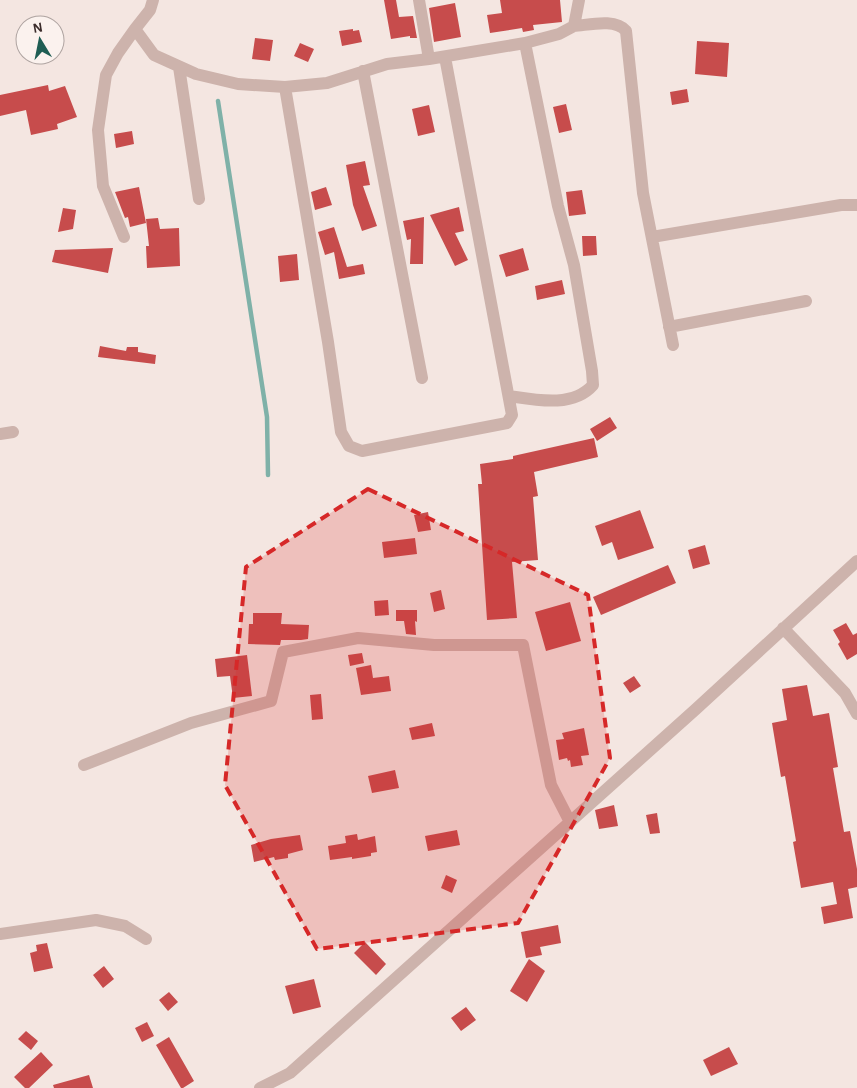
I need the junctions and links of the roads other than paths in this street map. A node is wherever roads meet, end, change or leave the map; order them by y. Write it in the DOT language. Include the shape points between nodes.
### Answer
graph roads {
  1 [pos="153,0"];
  2 [pos="419,0"];
  3 [pos="579,0"];
  4 [pos="574,26"];
  5 [pos="136,29"];
  6 [pos="526,43"];
  7 [pos="445,57"];
  8 [pos="429,59"];
  9 [pos="179,67"];
  10 [pos="363,71"];
  11 [pos="284,87"];
  12 [pos="199,199"];
  13 [pos="857,205"];
  14 [pos="124,236"];
  15 [pos="652,237"];
  16 [pos="806,301"];
  17 [pos="669,327"];
  18 [pos="672,344"];
  19 [pos="422,378"];
  20 [pos="509,396"];
  21 [pos="13,432"];
  22 [pos="0,434"];
  23 [pos="857,560"];
  24 [pos="783,628"];
  25 [pos="857,714"];
  26 [pos="84,765"];
  27 [pos="570,822"];
  28 [pos="0,934"];
  29 [pos="146,939"];
  30 [pos="260,1088"];
  1 -- 5 [label="street"];
  2 -- 8 [label="street"];
  3 -- 4 [label="street"];
  4 -- 6 [label="street" via="560,34"];
  4 -- 15 [label="street" via="614,23 626,31 643,193"];
  5 -- 9 [label="street" via="154,55"];
  5 -- 14 [label="street" via="106,75 98,130 103,186"];
  6 -- 7 [label="street"];
  6 -- 20 [label="street" via="558,206 574,265 593,384 588,391 557,401"];
  7 -- 8 [label="street"];
  7 -- 20 [label="street"];
  8 -- 10 [label="street" via="387,64"];
  9 -- 11 [label="street" via="238,84"];
  9 -- 12 [label="street"];
  10 -- 11 [label="street" via="327,83"];
  10 -- 19 [label="street"];
  11 -- 20 [label="street" via="341,432 349,446 362,451 506,423 512,415"];
  13 -- 15 [label="street"];
  15 -- 17 [label="street"];
  16 -- 17 [label="street"];
  17 -- 18 [label="street"];
  21 -- 22 [label="street"];
  23 -- 24 [label="street"];
  24 -- 25 [label="street" via="845,693"];
  24 -- 27 [label="street"];
  26 -- 27 [label="street" via="191,723 271,701 283,652 358,638 434,646 523,645 551,785"];
  27 -- 30 [label="street" via="290,1074"];
  28 -- 29 [label="street" via="96,920 125,926"];
}
